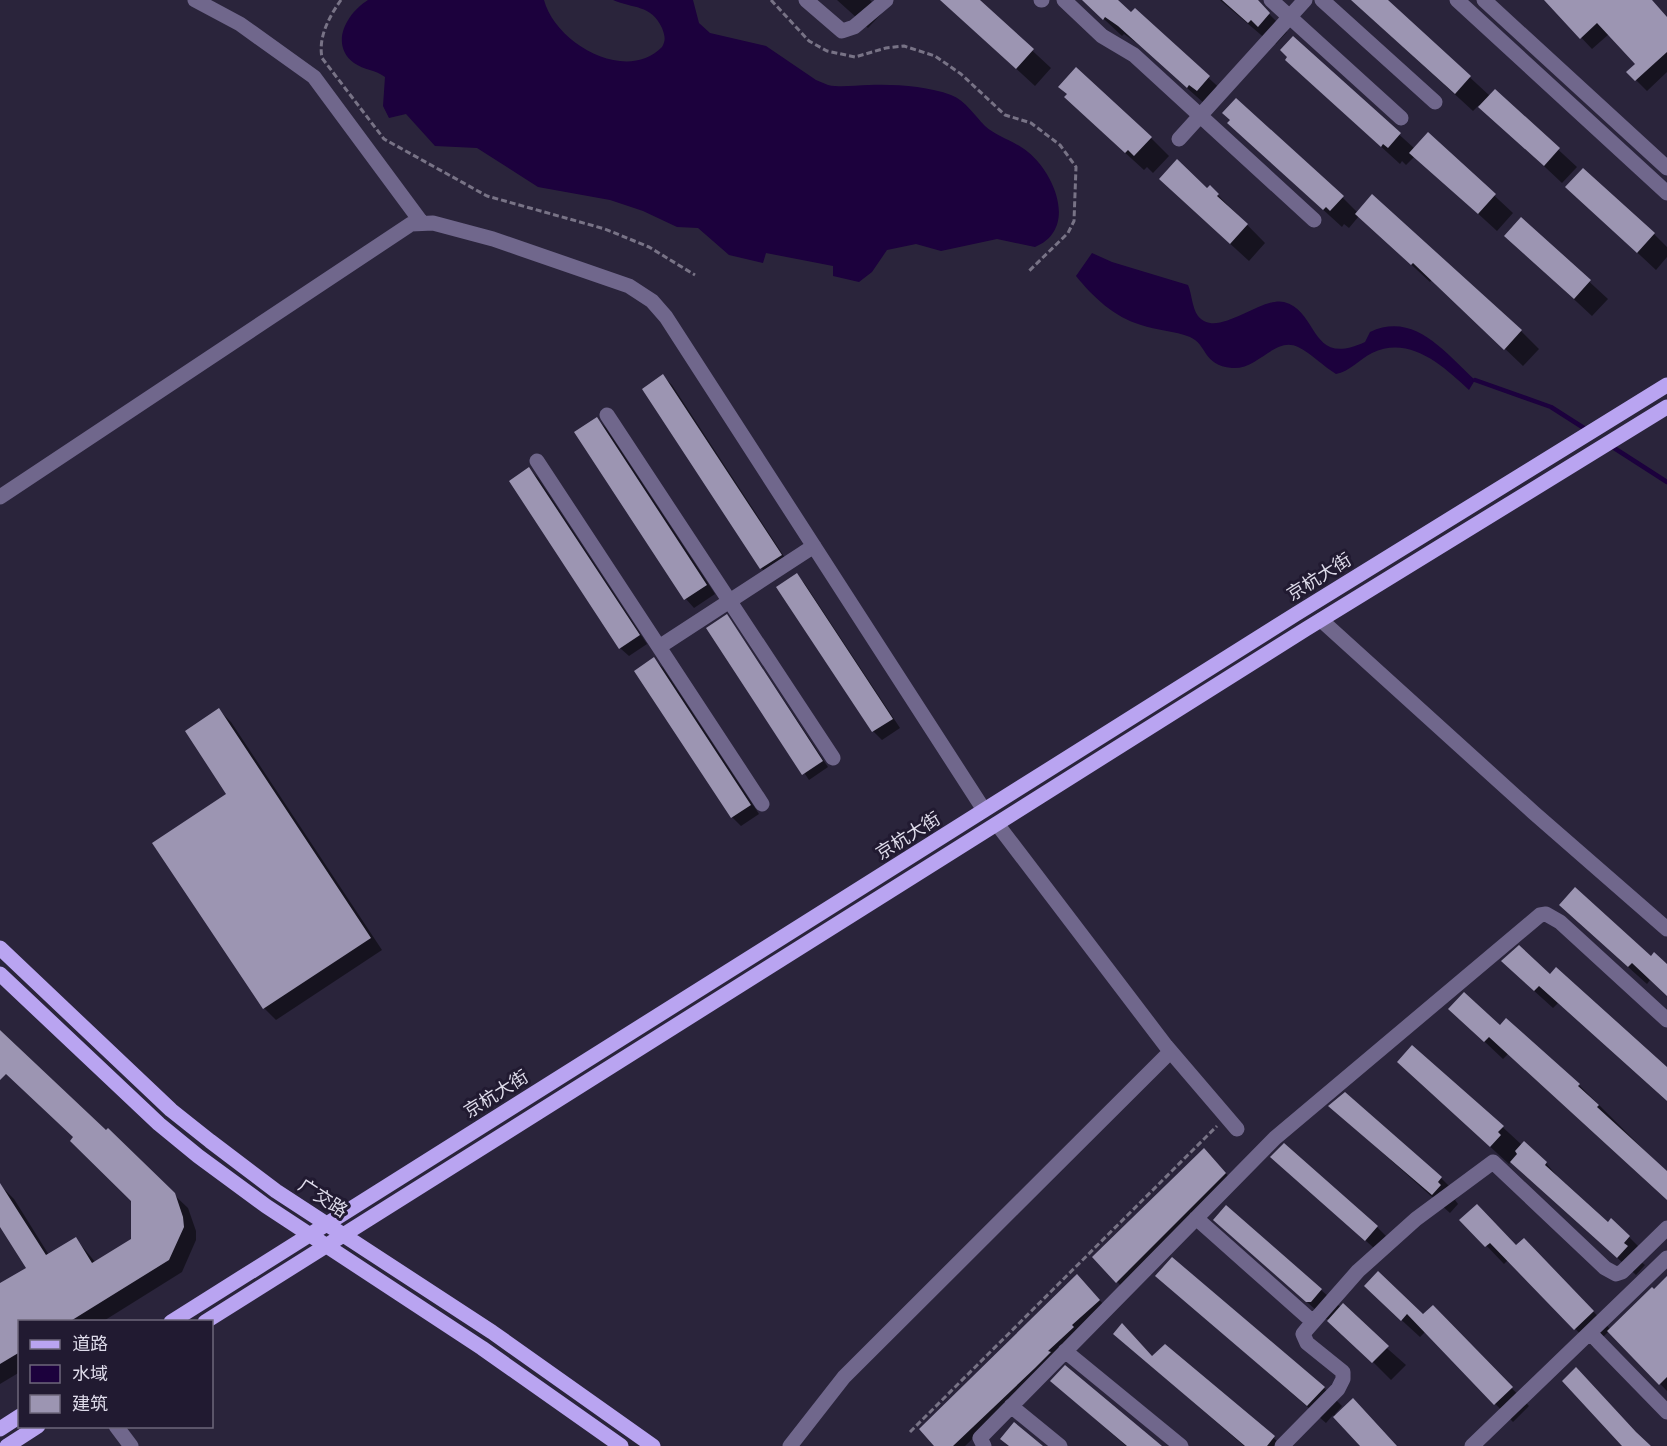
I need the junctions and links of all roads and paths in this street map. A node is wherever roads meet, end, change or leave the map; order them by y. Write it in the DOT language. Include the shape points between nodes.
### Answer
graph roads {
  1 [pos="195,0"];
  2 [pos="341,0"];
  3 [pos="771,0"];
  4 [pos="806,0"];
  5 [pos="886,0"];
  6 [pos="1064,0"];
  7 [pos="1271,0"];
  8 [pos="1305,0"];
  9 [pos="1322,0"];
  10 [pos="1457,0"];
  11 [pos="1484,0"];
  12 [pos="1290,17"];
  13 [pos="1435,102"];
  14 [pos="1200,116"];
  15 [pos="1401,118"];
  16 [pos="1179,139"];
  17 [pos="1667,168"];
  18 [pos="1667,193"];
  19 [pos="1314,220"];
  20 [pos="422,224"];
  21 [pos="1028,272"];
  22 [pos="695,275"];
  23 [pos="1667,385"];
  24 [pos="1667,407"];
  25 [pos="607,415"];
  26 [pos="537,461"];
  27 [pos="0,496"];
  28 [pos="814,546"];
  29 [pos="730,601"];
  30 [pos="1321,620"];
  31 [pos="659,647"];
  32 [pos="833,758"];
  33 [pos="762,804"];
  34 [pos="984,810"];
  35 [pos="997,824"];
  36 [pos="1667,929"];
  37 [pos="0,948"];
  38 [pos="0,974"];
  39 [pos="1667,1019"];
  40 [pos="1170,1052"];
  41 [pos="1226,1116"];
  42 [pos="1237,1129"];
  43 [pos="1196,1218"];
  44 [pos="327,1224"];
  45 [pos="1667,1228"];
  46 [pos="309,1235"];
  47 [pos="344,1235"];
  48 [pos="326,1246"];
  49 [pos="1667,1258"];
  50 [pos="174,1320"];
  51 [pos="208,1320"];
  52 [pos="1313,1322"];
  53 [pos="1591,1334"];
  54 [pos="1065,1351"];
  55 [pos="1011,1406"];
  56 [pos="1667,1412"];
  57 [pos="18,1417"];
  58 [pos="35,1428"];
  59 [pos="118,1428"];
  60 [pos="0,1429"];
  61 [pos="910,1432"];
  62 [pos="7,1446"];
  63 [pos="131,1446"];
  64 [pos="621,1446"];
  65 [pos="653,1446"];
  66 [pos="790,1446"];
  67 [pos="984,1446"];
  68 [pos="1060,1446"];
  69 [pos="1181,1446"];
  70 [pos="1282,1446"];
  71 [pos="1472,1446"];
  1 -- 20 [label="street" via="240,24 314,78"];
  2 -- 22 [label="path" via="324,29 322,58 384,139 487,196 605,229 649,247"];
  3 -- 21 [label="path" via="809,41 827,51 855,57 904,46 935,56 1005,115 1031,123 1060,145 1076,167 1074,221 1068,233"];
  4 -- 5 [label="street" via="842,31 854,27"];
  6 -- 14 [label="street" via="1102,36 1134,55"];
  7 -- 12 [label="street"];
  8 -- 12 [label="street"];
  9 -- 13 [label="street"];
  10 -- 18 [label="street"];
  11 -- 17 [label="street"];
  12 -- 14 [label="street"];
  12 -- 15 [label="street"];
  14 -- 16 [label="street"];
  14 -- 19 [label="street"];
  20 -- 27 [label="street" via="411,224"];
  20 -- 28 [label="street" via="433,223 493,239 629,286 651,301 666,317"];
  23 -- 34 [label="main road, 京杭大街"];
  24 -- 30 [label="main road, 京杭大街"];
  25 -- 29 [label="street"];
  26 -- 31 [label="street"];
  28 -- 29 [label="street"];
  28 -- 34 [label="street"];
  29 -- 31 [label="street"];
  29 -- 32 [label="street"];
  30 -- 35 [label="main road, 京杭大街"];
  30 -- 36 [label="street"];
  31 -- 33 [label="street"];
  34 -- 44 [label="main road, 京杭大街"];
  35 -- 40 [label="street"];
  35 -- 47 [label="main road, 京杭大街"];
  37 -- 44 [label="main road, 广交路" via="171,1110 276,1191"];
  38 -- 46 [label="main road" via="159,1124"];
  39 -- 43 [label="street" via="1560,922 1540,915 1275,1138"];
  40 -- 41 [label="street"];
  40 -- 66 [label="street" via="844,1377"];
  41 -- 42 [label="street"];
  41 -- 61 [label="path"];
  43 -- 52 [label="street"];
  43 -- 54 [label="street"];
  44 -- 46 [label="main road, 京杭大街"];
  44 -- 47 [label="main road, 广交路"];
  45 -- 52 [label="street" via="1616,1274 1493,1162 1416,1219 1358,1271"];
  46 -- 48 [label="main road"];
  46 -- 50 [label="main road, 京杭大街"];
  47 -- 48 [label="main road, 京杭大街"];
  47 -- 65 [label="main road, 广交路" via="492,1332"];
  48 -- 51 [label="main road, 京杭大街"];
  48 -- 64 [label="main road" via="482,1348"];
  49 -- 53 [label="street"];
  52 -- 70 [label="street" via="1303,1334 1307,1343 1342,1372 1343,1378 1338,1389"];
  53 -- 56 [label="street"];
  53 -- 71 [label="street"];
  54 -- 55 [label="street"];
  54 -- 69 [label="street"];
  55 -- 67 [label="street" via="980,1438"];
  55 -- 68 [label="street"];
  57 -- 60 [label="main road"];
  58 -- 62 [label="main road"];
  59 -- 63 [label="street"];
}
